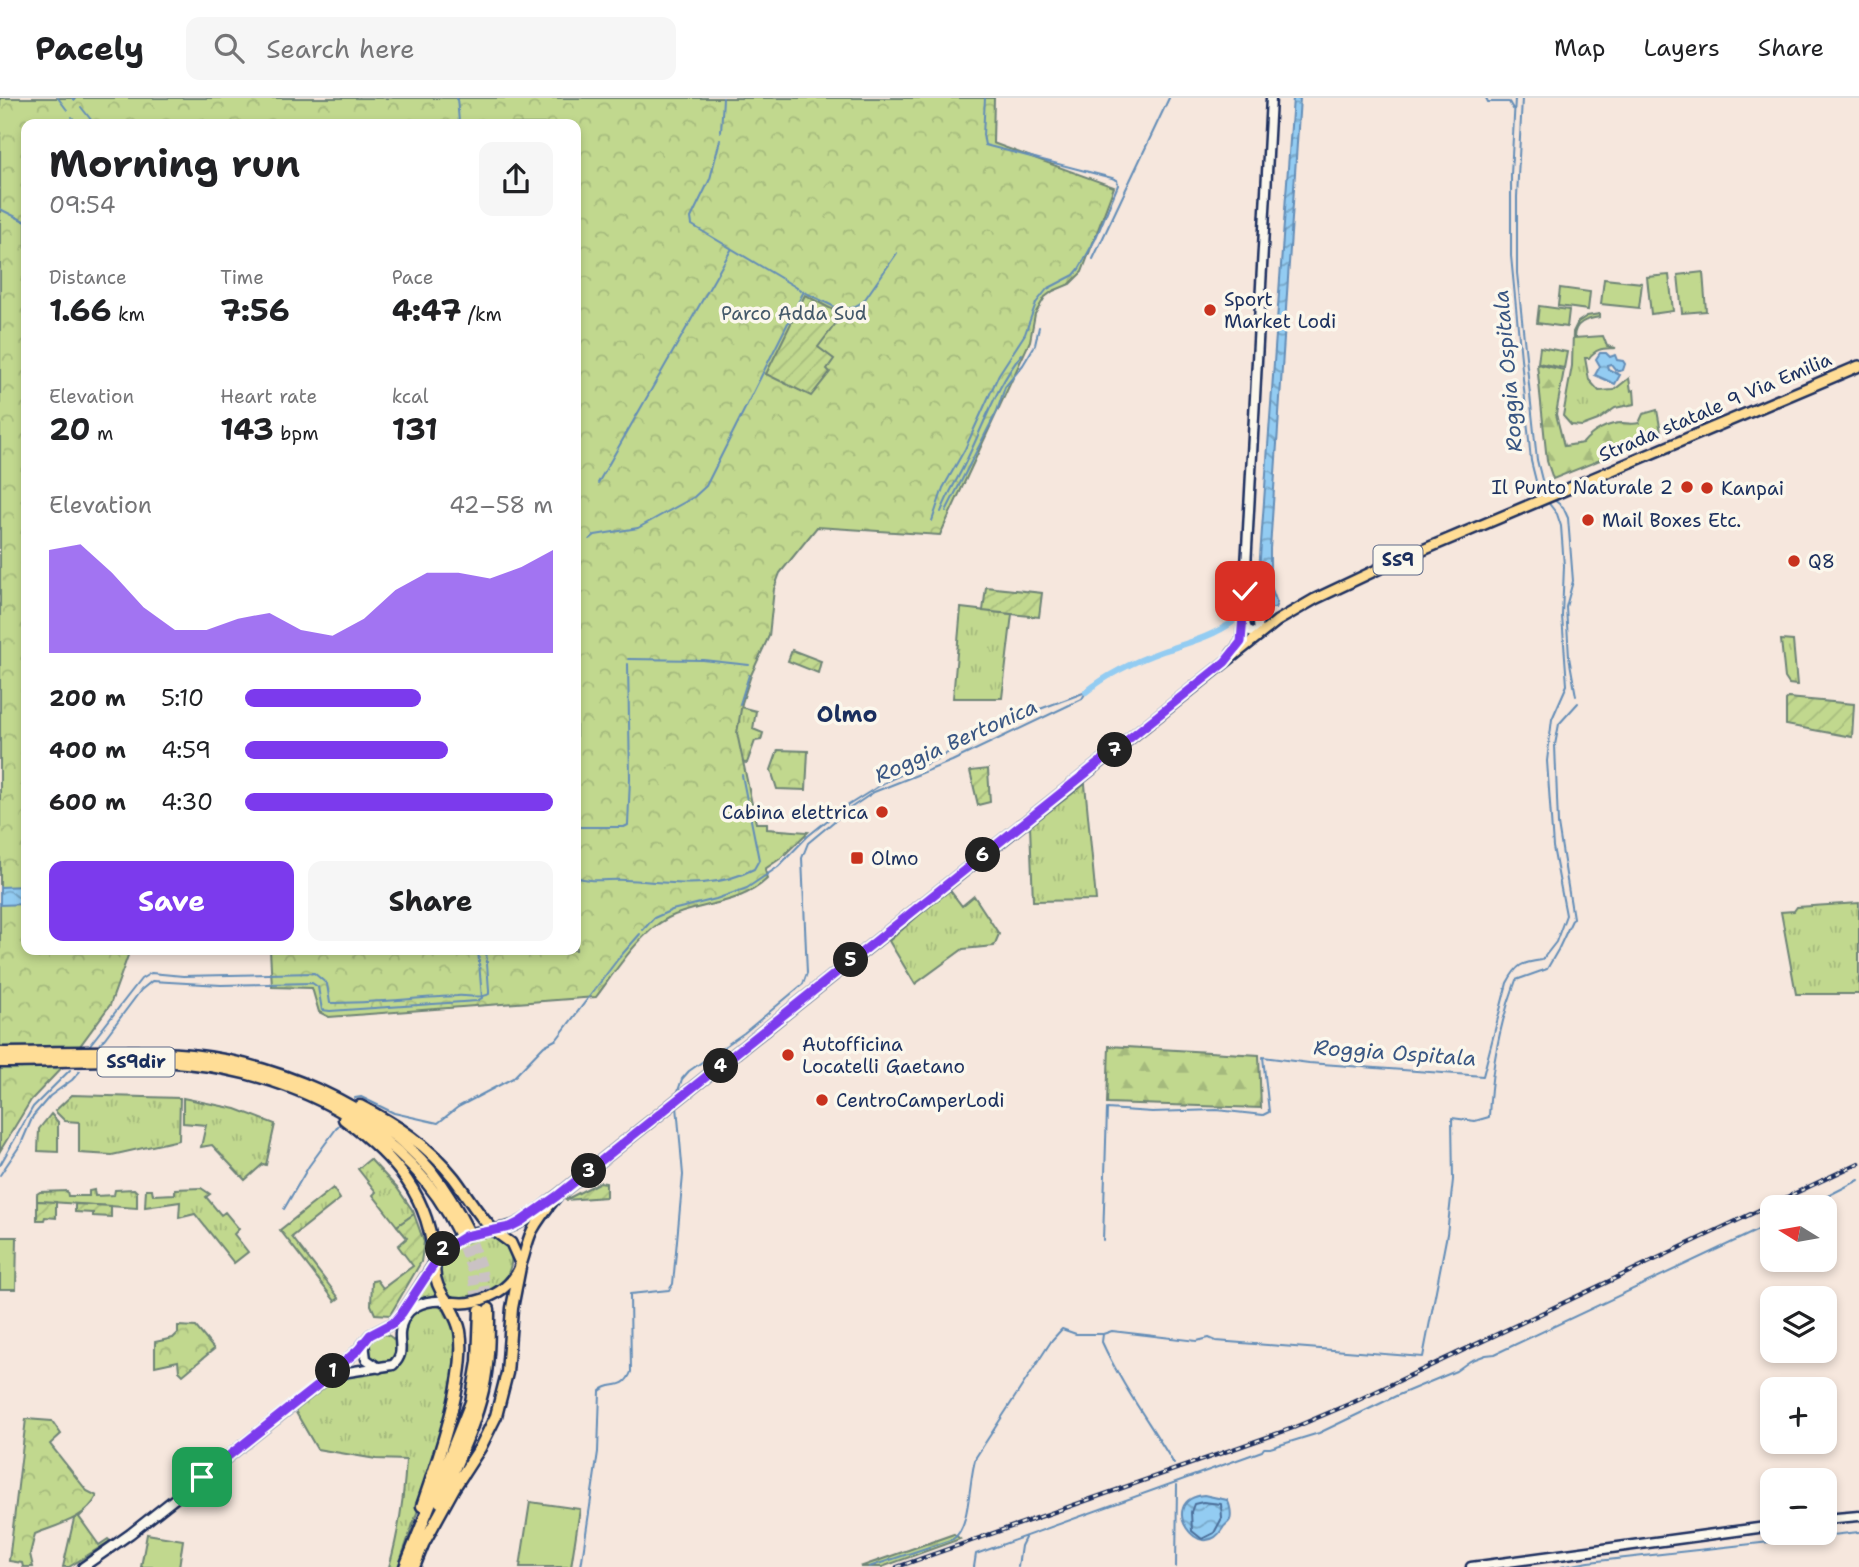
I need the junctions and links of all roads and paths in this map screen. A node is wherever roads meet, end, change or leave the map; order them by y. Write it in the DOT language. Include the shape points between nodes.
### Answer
graph roads {
  1 [pos="1271,98"];
  2 [pos="1859,366"];
  3 [pos="1245,591"];
  4 [pos="1253,613"];
  5 [pos="1278,621"];
  6 [pos="1243,623"];
  7 [pos="1259,635"];
  8 [pos="1225,662"];
  9 [pos="0,1053"];
  10 [pos="0,1062"];
  11 [pos="304,1084"];
  12 [pos="309,1096"];
  13 [pos="557,1196"];
  14 [pos="493,1230"];
  15 [pos="434,1263"];
  16 [pos="520,1265"];
  17 [pos="447,1301"];
  18 [pos="484,1309"];
  19 [pos="381,1330"];
  20 [pos="364,1342"];
  21 [pos="401,1344"];
  22 [pos="382,1368"];
  23 [pos="318,1385"];
  24 [pos="1859,1516"];
  25 [pos="1837,1518"];
  26 [pos="1760,1528"];
  27 [pos="418,1545"];
  28 [pos="83,1567"];
  29 [pos="405,1567"];
  30 [pos="414,1567"];
  31 [pos="1471,1567"];
  1 -- 3 [label="main road"];
  2 -- 5 [label="main road, Strada statale 9 Via Emilia / SS9" via="1364,575"];
  3 -- 4 [label="main road"];
  3 -- 6 [label="main road"];
  4 -- 5 [label="main road" via="1261,620"];
  4 -- 7 [label="main road"];
  5 -- 7 [label="main road, Strada statale 9 Via Emilia / SS9"];
  6 -- 7 [label="main road"];
  6 -- 8 [label="main road" via="1241,642"];
  7 -- 8 [label="main road, Strada statale 9 Via Emilia / SS9"];
  8 -- 13 [label="main road, Strada statale 9 Via Emilia / SS9"];
  9 -- 11 [label="highway, SS9dir" via="192,1055 265,1070"];
  10 -- 12 [label="highway, SS9dir" via="187,1063 258,1077"];
  11 -- 12 [label="highway, SS9dir" via="360,1112 412,1151 439,1181 462,1231 398,1150 363,1124"];
  11 -- 14 [label="highway" via="316,1084 409,1133 439,1160"];
  12 -- 15 [label="highway" via="360,1132 405,1178 427,1215"];
  13 -- 14 [label="main road, Strada statale 9 Via Emilia" via="520,1222"];
  13 -- 16 [label="main road, Strada statale 9 Via Emilia" via="531,1233"];
  14 -- 15 [label="main road" via="458,1240"];
  14 -- 16 [label="main road" via="510,1243"];
  15 -- 17 [label="main road" via="435,1281"];
  15 -- 19 [label="main road" via="402,1313"];
  16 -- 17 [label="main road" via="507,1284 483,1300 470,1304"];
  16 -- 27 [label="highway" via="507,1373 496,1416"];
  17 -- 21 [label="main road" via="428,1300 413,1308 402,1324"];
  17 -- 27 [label="highway" via="461,1335 457,1382 419,1517"];
  18 -- 27 [label="highway" via="471,1402"];
  19 -- 20 [label="main road"];
  19 -- 21 [label="main road" via="394,1333"];
  20 -- 22 [label="main road" via="366,1359"];
  20 -- 23 [label="main road"];
  21 -- 22 [label="main road" via="398,1361"];
  22 -- 23 [label="main road" via="348,1372"];
  23 -- 28 [label="main road"];
  24 -- 25 [label="main road"];
  26 -- 31 [label="main road"];
  27 -- 29 [label="highway"];
  27 -- 30 [label="highway"];
}
